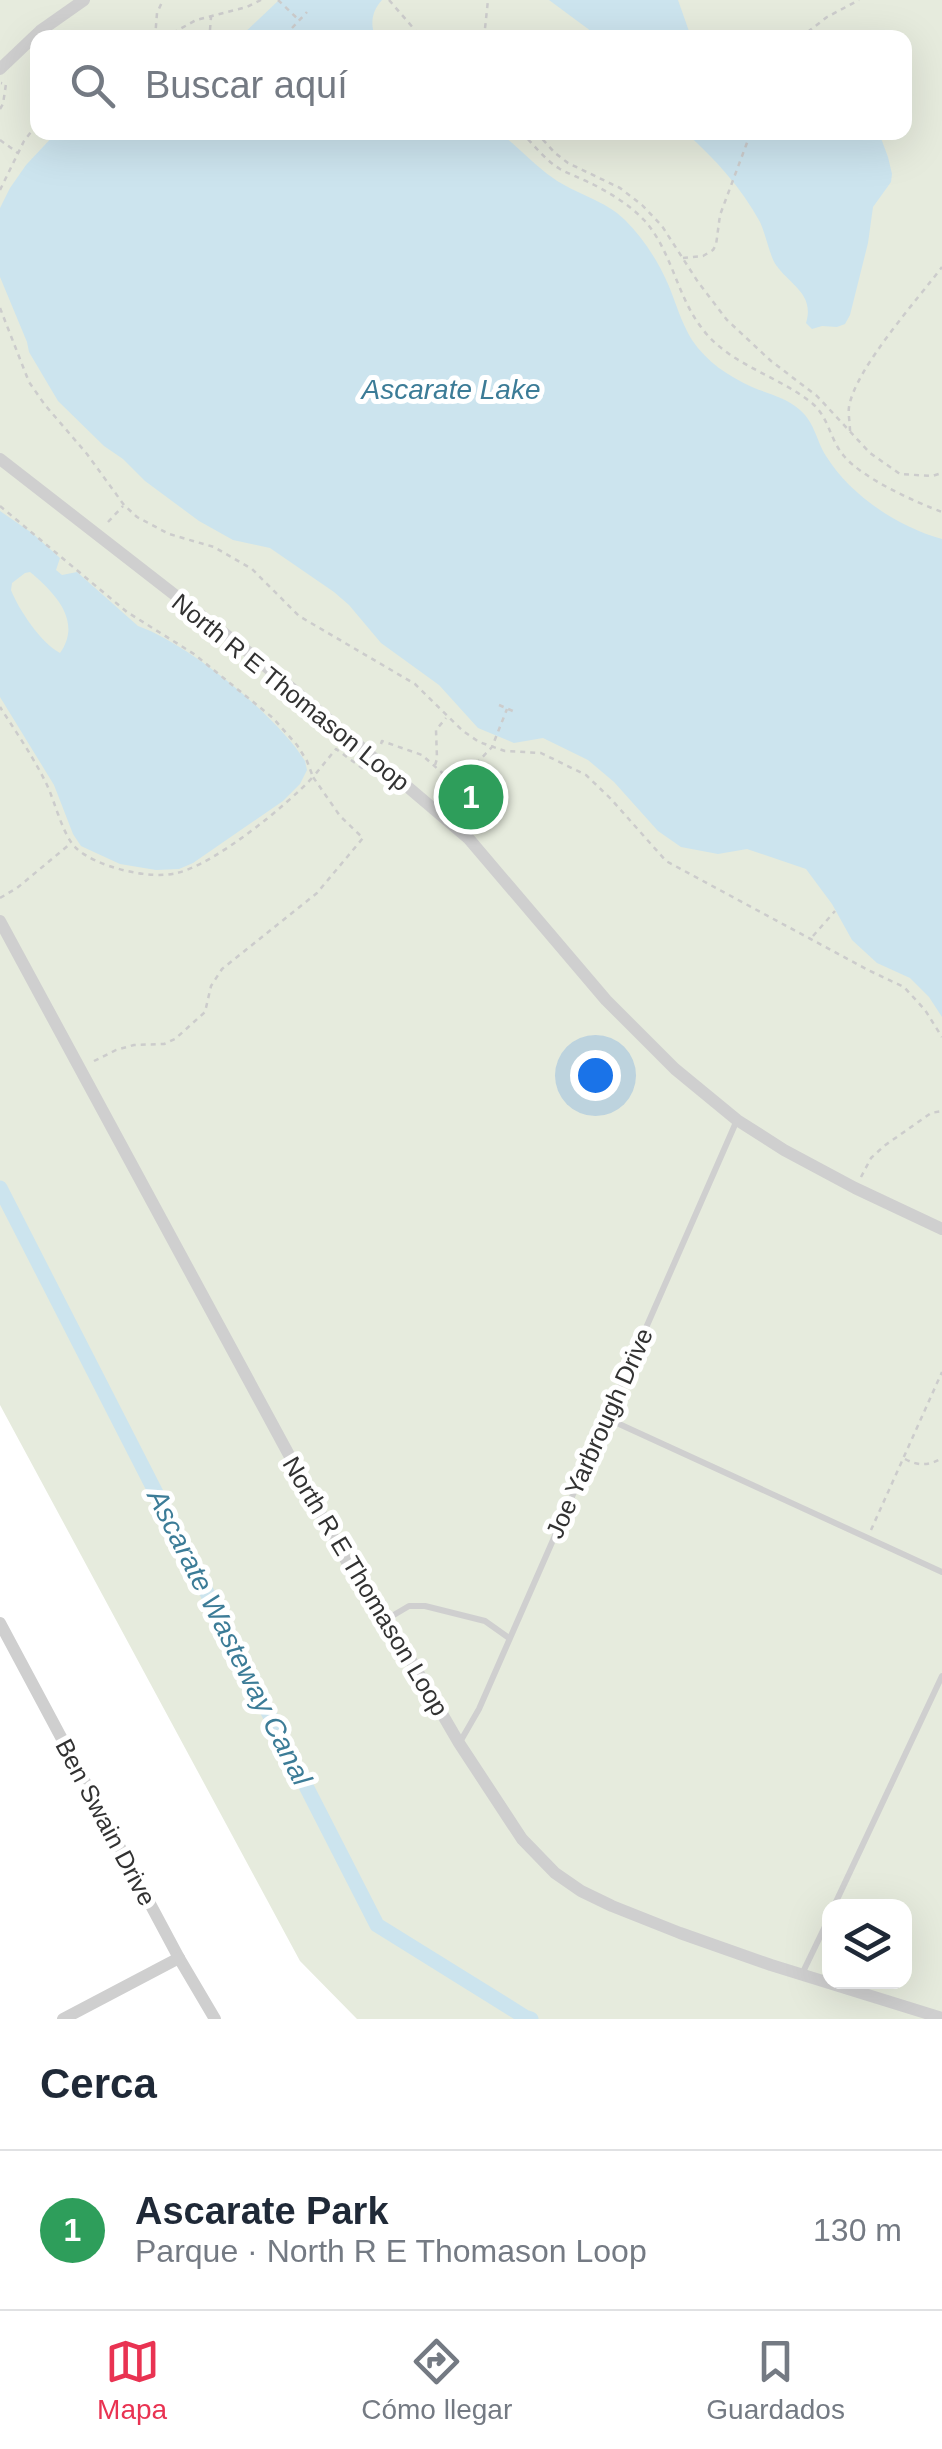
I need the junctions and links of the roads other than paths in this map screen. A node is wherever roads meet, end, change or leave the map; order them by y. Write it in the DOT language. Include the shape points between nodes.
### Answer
graph roads {
  1 [pos="84,0"];
  2 [pos="41,30"];
  3 [pos="30,40"];
  4 [pos="0,69"];
  5 [pos="0,459"];
  6 [pos="0,920"];
  7 [pos="737,1120"];
  8 [pos="942,1228"];
  9 [pos="606,1418"];
  10 [pos="942,1572"];
  11 [pos="387,1619"];
  12 [pos="0,1624"];
  13 [pos="509,1638"];
  14 [pos="942,1676"];
  15 [pos="459,1744"];
  16 [pos="837,1899"];
  17 [pos="822,1933"];
  18 [pos="179,1958"];
  19 [pos="802,1975"];
  20 [pos="942,2018"];
  21 [pos="63,2019"];
  22 [pos="215,2019"];
  1 -- 2 [label="street"];
  3 -- 4 [label="street"];
  5 -- 7 [label="street, North R E Thomason Loop" via="256,658 469,839 606,1000"];
  6 -- 11 [label="street, North R E Thomason Loop" via="354,1575"];
  7 -- 8 [label="street, North R E Thomason Loop" via="855,1188"];
  7 -- 9 [label="lane, Joe Yarbrough Drive"];
  9 -- 10 [label="lane"];
  9 -- 13 [label="lane, Joe Yarbrough Drive"];
  11 -- 13 [label="lane" via="409,1606 425,1606 486,1622"];
  11 -- 15 [label="street, North R E Thomason Loop"];
  12 -- 18 [label="street, Ben Swain Drive"];
  13 -- 15 [label="lane, Joe Yarbrough Drive"];
  14 -- 16 [label="lane"];
  15 -- 19 [label="street, North R E Thomason Loop" via="522,1839 554,1873 612,1906"];
  17 -- 19 [label="lane"];
  18 -- 21 [label="street"];
  18 -- 22 [label="street, Ben Swain Drive"];
  19 -- 20 [label="street, North R E Thomason Loop"];
}
